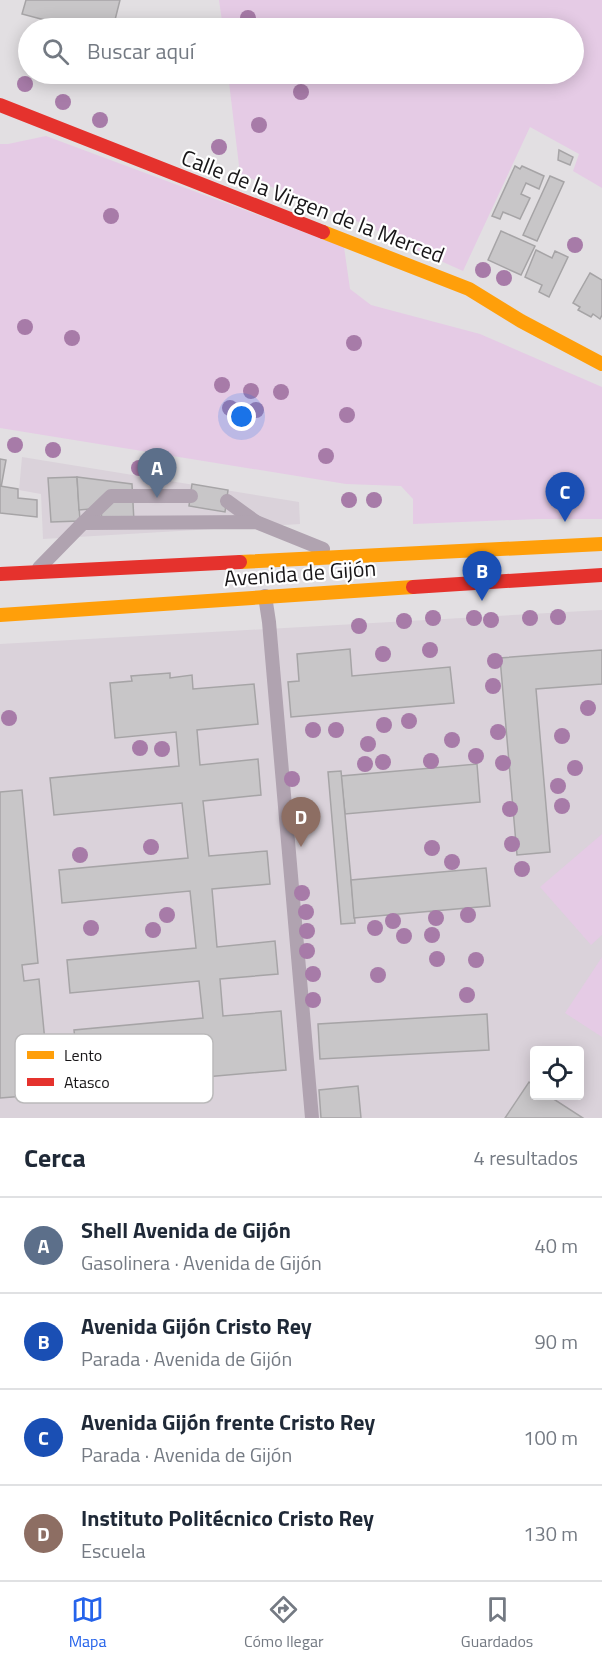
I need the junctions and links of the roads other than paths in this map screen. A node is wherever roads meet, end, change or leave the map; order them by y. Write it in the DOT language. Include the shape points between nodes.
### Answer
graph roads {
  1 [pos="0,105"];
  2 [pos="602,364"];
  3 [pos="191,495"];
  4 [pos="227,501"];
  5 [pos="256,522"];
  6 [pos="83,524"];
  7 [pos="602,544"];
  8 [pos="345,557"];
  9 [pos="35,572"];
  10 [pos="0,573"];
  11 [pos="602,575"];
  12 [pos="265,596"];
  13 [pos="0,615"];
  14 [pos="312,1118"];
  1 -- 2 [label="main road, Calle de la Virgen de la Merced" via="470,290"];
  3 -- 6 [label="lane" via="111,496"];
  4 -- 5 [label="lane"];
  5 -- 6 [label="lane"];
  5 -- 8 [label="lane"];
  6 -- 9 [label="lane"];
  7 -- 8 [label="main road, Avenida de Gijón"];
  8 -- 9 [label="main road, Avenida de Gijón"];
  9 -- 10 [label="main road, Avenida de Gijón"];
  11 -- 12 [label="main road, Avenida de Gijón"];
  12 -- 13 [label="main road, Avenida de Gijón"];
  12 -- 14 [label="lane"];
}
